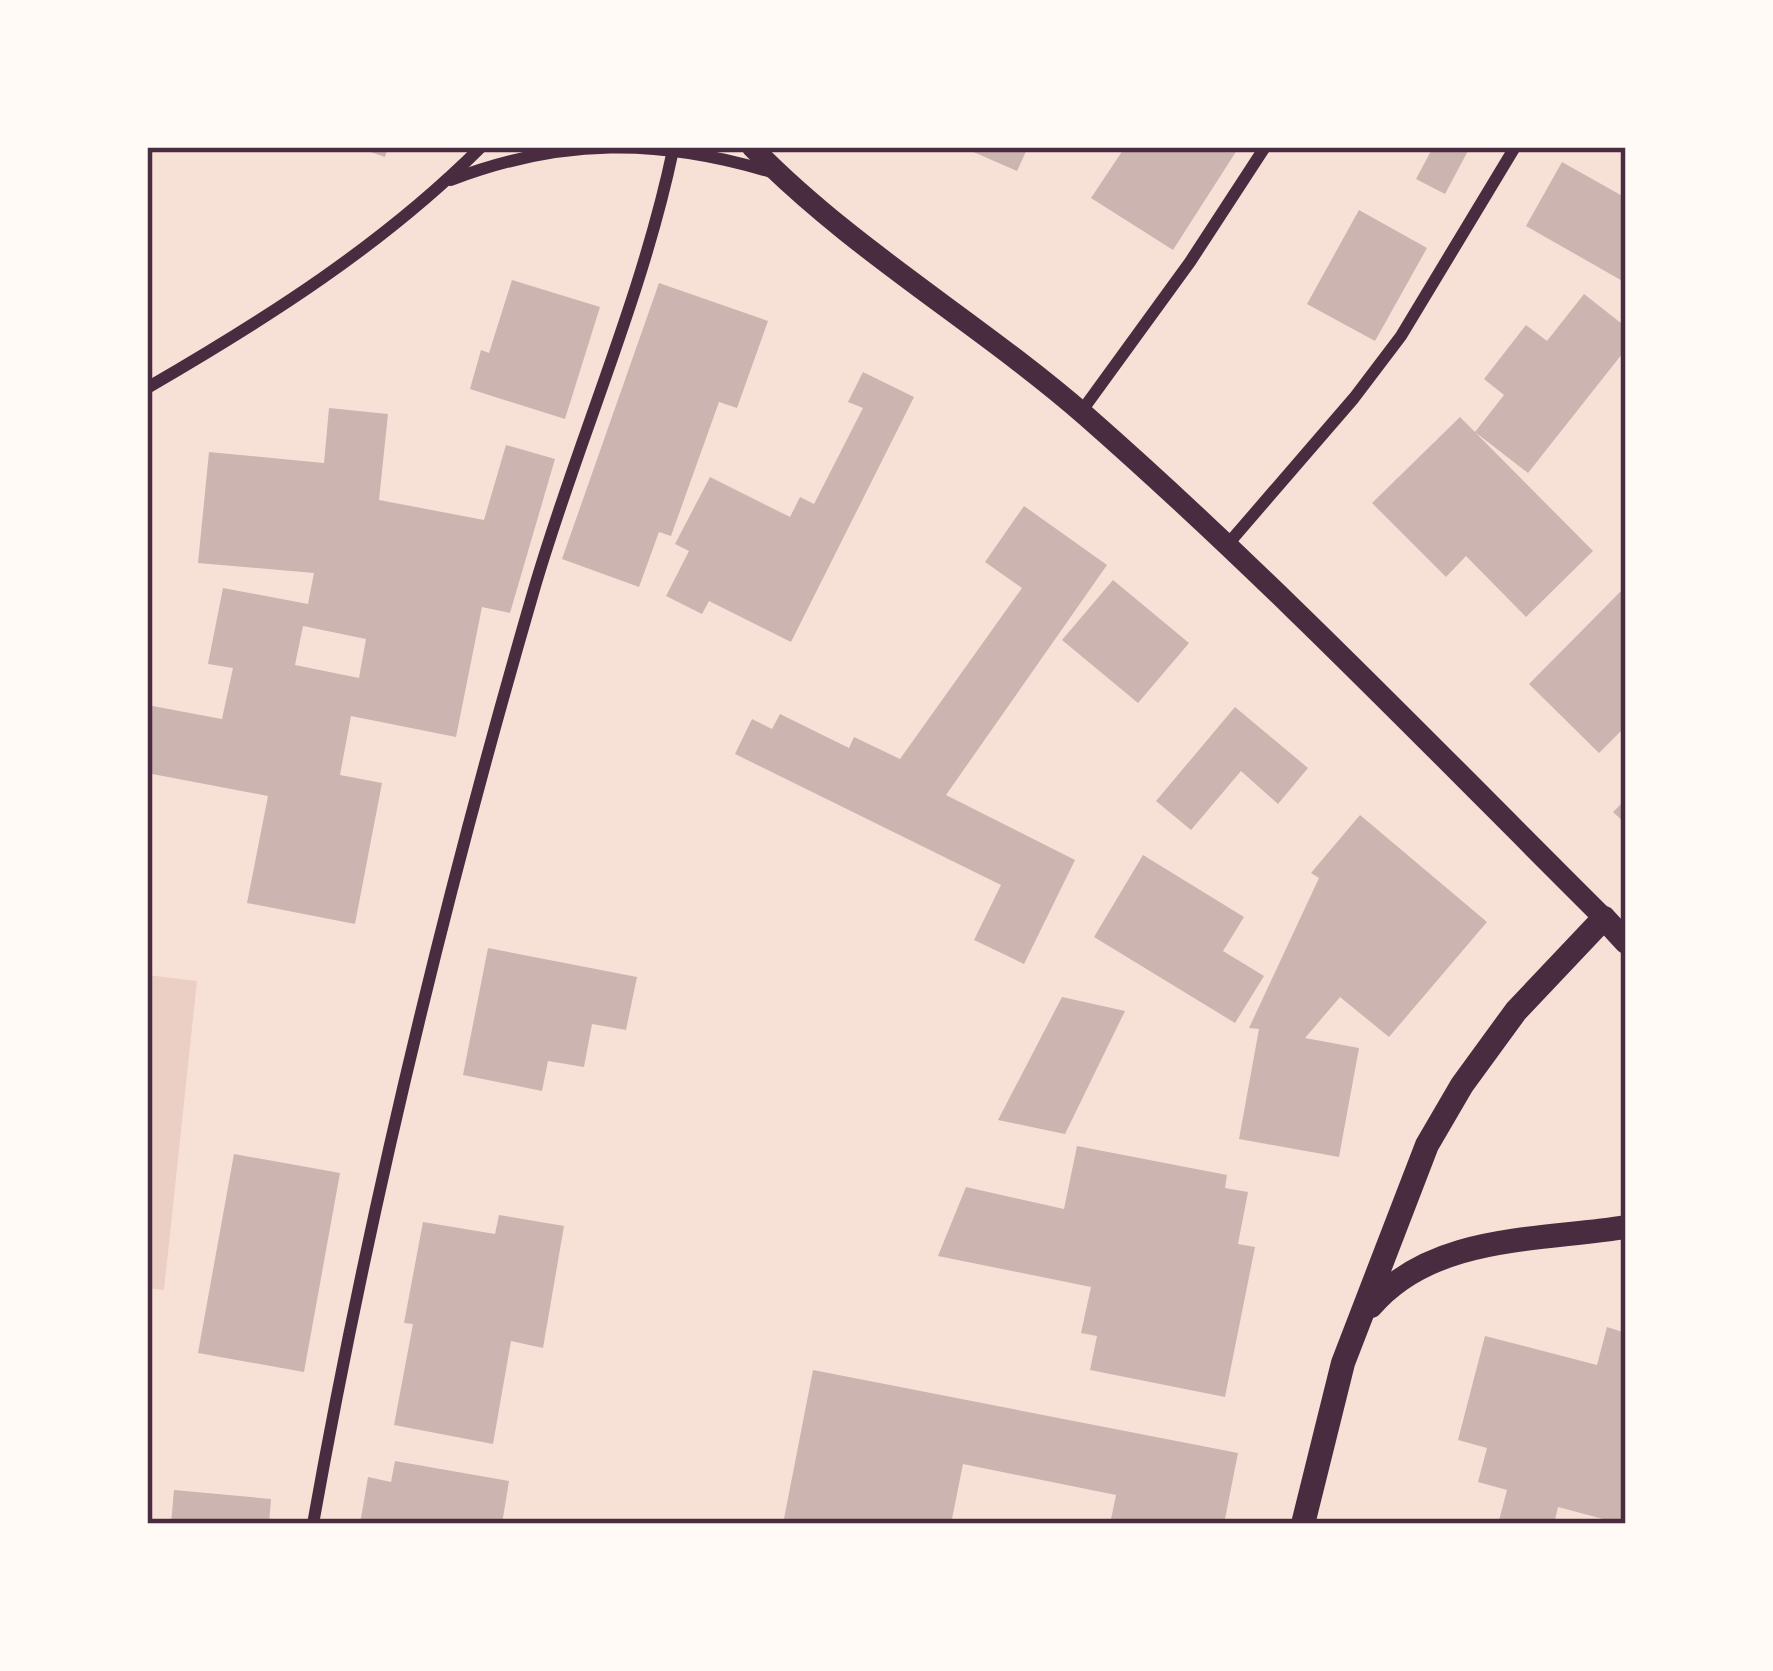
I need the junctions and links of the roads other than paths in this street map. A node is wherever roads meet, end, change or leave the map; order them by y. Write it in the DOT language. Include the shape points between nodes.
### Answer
graph roads {
  1 [pos="481,147"];
  2 [pos="752,147"];
  3 [pos="1264,147"];
  4 [pos="1515,147"];
  5 [pos="673,150"];
  6 [pos="778,174"];
  7 [pos="445,183"];
  8 [pos="147,388"];
  9 [pos="1082,412"];
  10 [pos="1228,544"];
  11 [pos="1604,918"];
  12 [pos="1626,942"];
  13 [pos="1626,1227"];
  14 [pos="1362,1316"];
  15 [pos="313,1524"];
  16 [pos="1303,1524"];
  1 -- 7 [label="street"];
  2 -- 6 [label="street"];
  3 -- 9 [label="street"];
  4 -- 10 [label="street" via="1401,336"];
  5 -- 6 [label="street"];
  5 -- 7 [label="street" via="576,148 506,159"];
  5 -- 15 [label="street" via="651,243 534,589 463,851 378,1189"];
  6 -- 9 [label="street"];
  7 -- 8 [label="street" via="255,326"];
  9 -- 10 [label="street"];
  10 -- 11 [label="street"];
  11 -- 12 [label="main road"];
  11 -- 14 [label="main road" via="1516,1011 1462,1085 1401,1204"];
  13 -- 14 [label="main road" via="1435,1258 1386,1288"];
  14 -- 16 [label="main road"];
}
